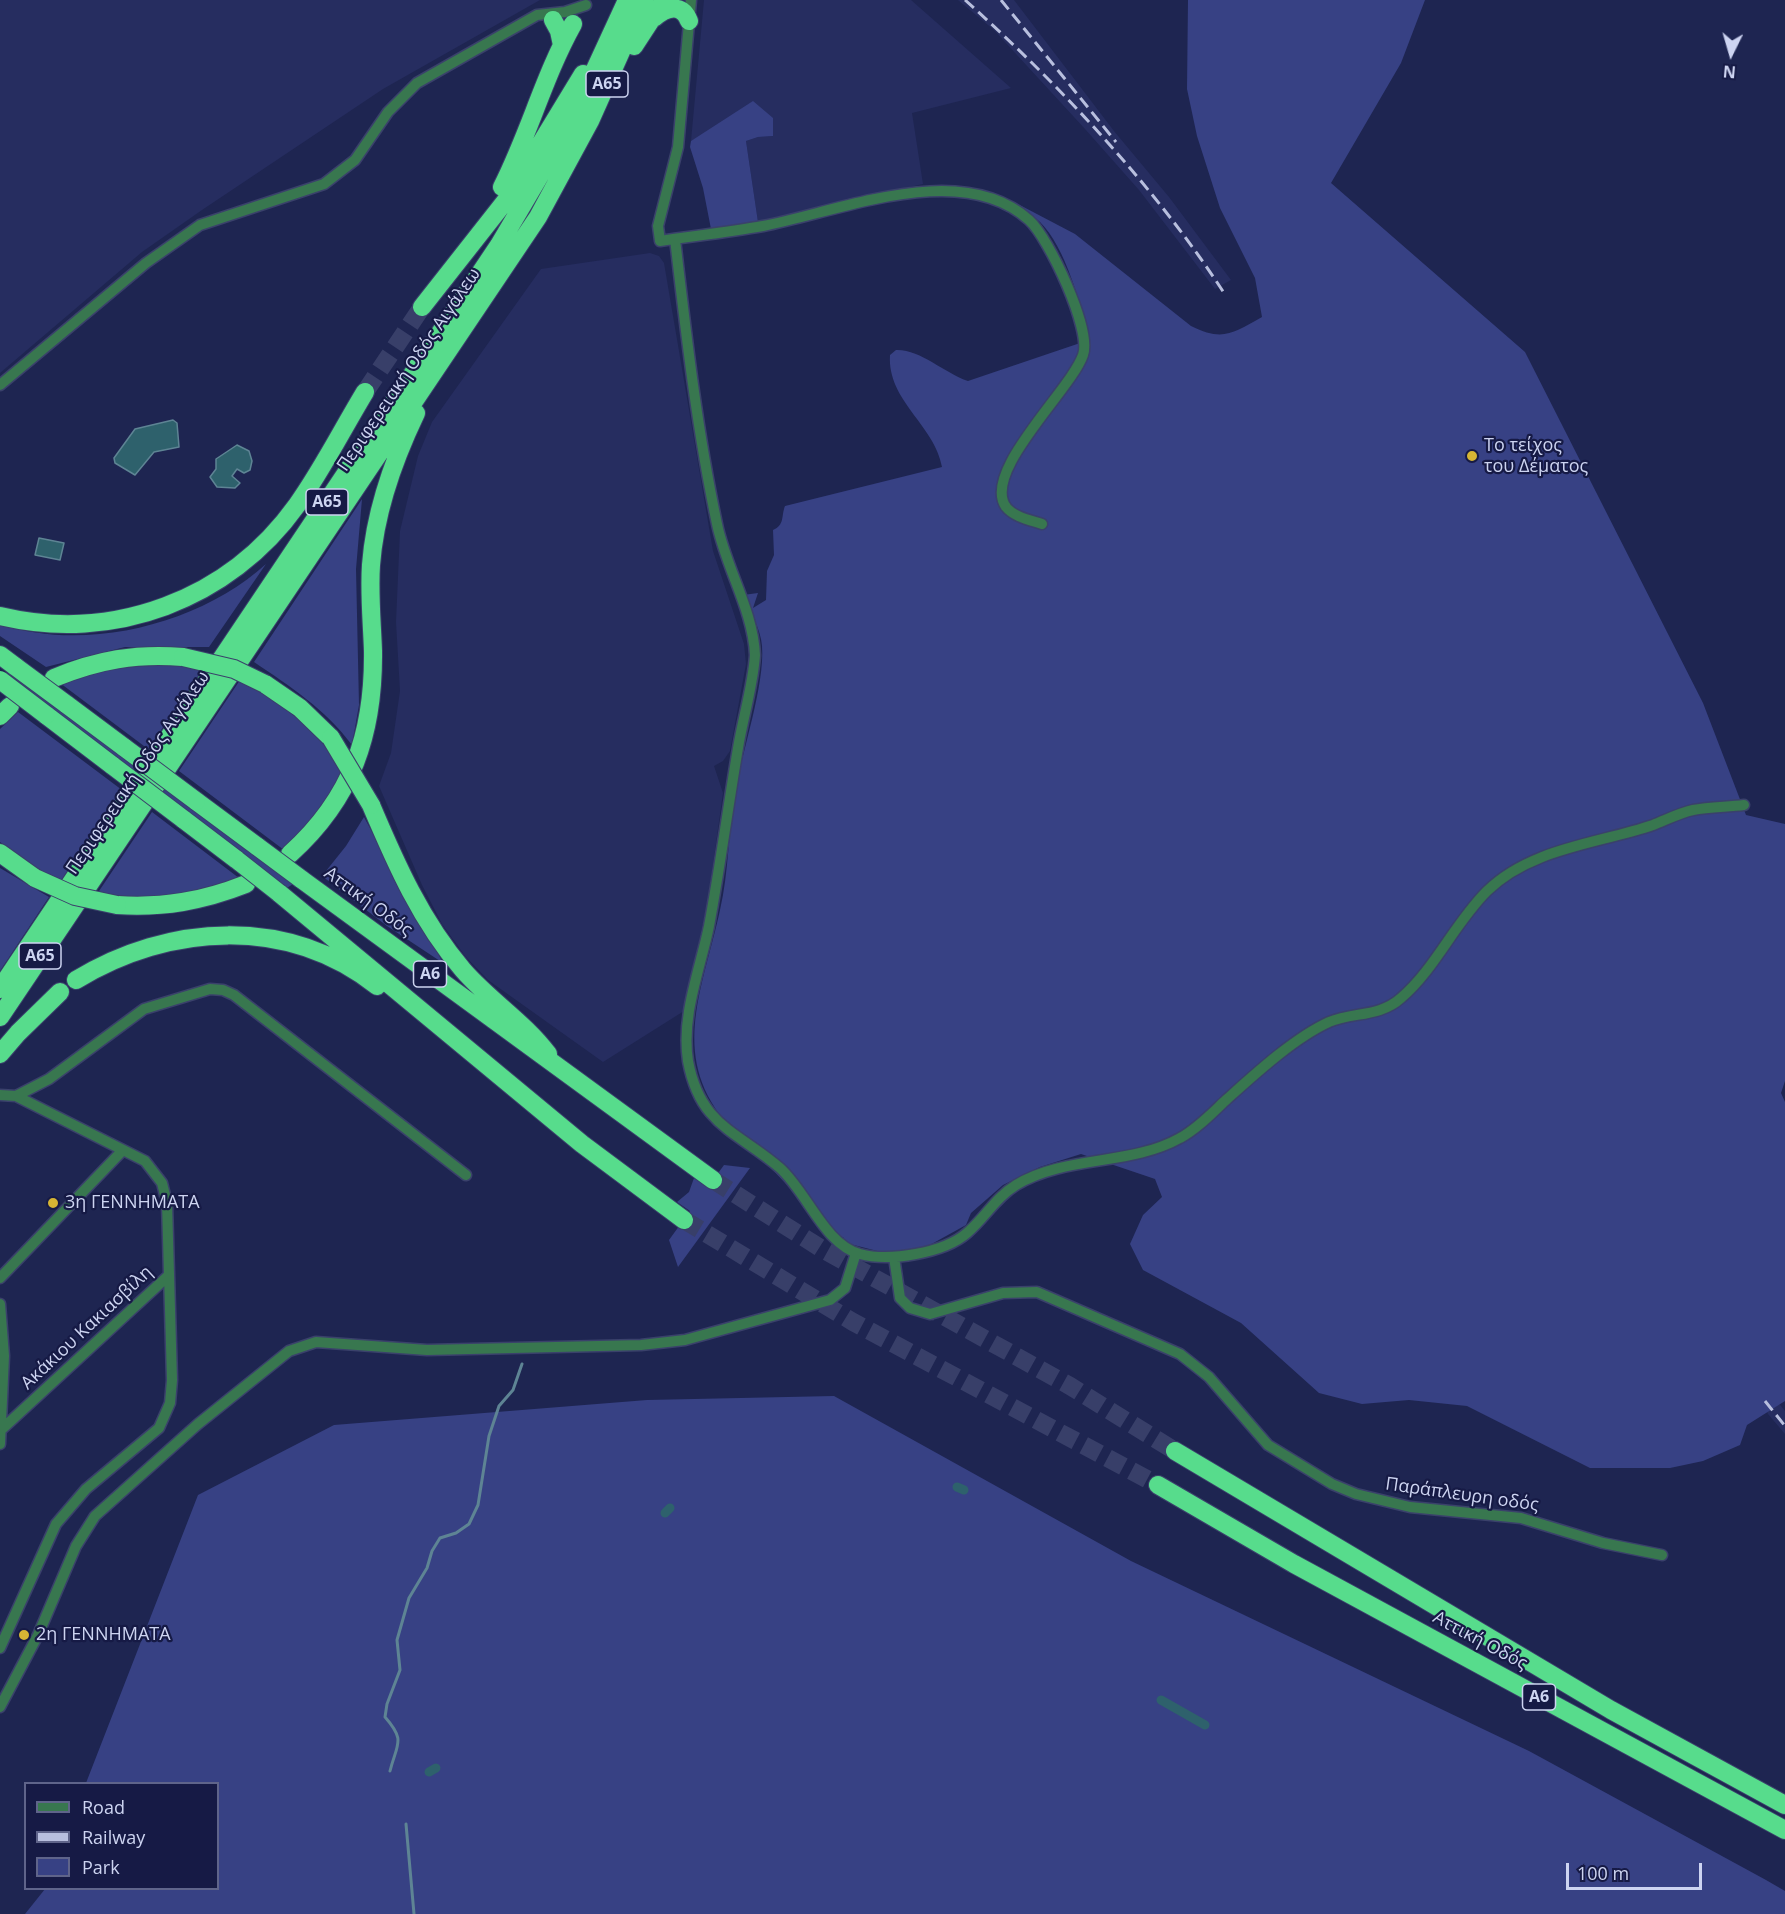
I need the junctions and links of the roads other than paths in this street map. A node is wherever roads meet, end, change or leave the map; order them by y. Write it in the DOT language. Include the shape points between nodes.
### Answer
graph roads {
  1 [pos="619,0"];
  2 [pos="627,0"];
  3 [pos="644,0"];
  4 [pos="664,0"];
  5 [pos="691,0"];
  6 [pos="587,2"];
  7 [pos="545,17"];
  8 [pos="689,21"];
  9 [pos="649,23"];
  10 [pos="573,24"];
  11 [pos="562,45"];
  12 [pos="564,166"];
  13 [pos="675,239"];
  14 [pos="438,285"];
  15 [pos="479,302"];
  16 [pos="422,307"];
  17 [pos="0,384"];
  18 [pos="364,392"];
  19 [pos="1042,524"];
  20 [pos="0,616"];
  21 [pos="0,655"];
  22 [pos="54,678"];
  23 [pos="0,680"];
  24 [pos="1744,805"];
  25 [pos="0,853"];
  26 [pos="290,854"];
  27 [pos="246,884"];
  28 [pos="76,980"];
  29 [pos="0,989"];
  30 [pos="60,992"];
  31 [pos="0,1017"];
  32 [pos="0,1054"];
  33 [pos="483,1063"];
  34 [pos="560,1070"];
  35 [pos="2,1094"];
  36 [pos="16,1096"];
  37 [pos="123,1150"];
  38 [pos="466,1175"];
  39 [pos="713,1180"];
  40 [pos="684,1220"];
  41 [pos="856,1253"];
  42 [pos="894,1257"];
  43 [pos="168,1276"];
  44 [pos="0,1278"];
  45 [pos="0,1304"];
  46 [pos="2,1429"];
  47 [pos="0,1444"];
  48 [pos="1175,1451"];
  49 [pos="1158,1485"];
  50 [pos="1662,1555"];
  51 [pos="0,1648"];
  52 [pos="0,1707"];
  53 [pos="1785,1805"];
  54 [pos="1785,1830"];
  1 -- 14 [label="highway" via="576,87 507,200"];
  2 -- 29 [label="highway, Περιφερειακή Οδός Αιγάλεω / Α65" via="568,128 499,245"];
  3 -- 12 [label="highway, Περιφερειακή Οδός Αιγάλεω / Α65" via="590,121"];
  4 -- 9 [label="highway"];
  5 -- 8 [label="street"];
  6 -- 7 [label="street"];
  6 -- 10 [label="street"];
  7 -- 10 [label="street"];
  7 -- 11 [label="highway" via="559,31"];
  7 -- 17 [label="street" via="428,76 407,91 339,175 324,184 200,225 146,263"];
  8 -- 9 [label="highway" via="682,10 669,8"];
  8 -- 13 [label="street" via="678,147 658,226 660,241"];
  9 -- 12 [label="highway" via="585,143"];
  10 -- 11 [label="highway"];
  11 -- 14 [label="highway" via="511,169"];
  12 -- 15 [label="highway, Περιφερειακή Οδός Αιγάλεω / Α65" via="538,217"];
  13 -- 19 [label="street" via="763,226 921,192 964,193 1005,203 1019,212 1051,249 1084,334 1078,366 1033,428 1002,482 1002,499 1007,508"];
  13 -- 41 [label="street" via="686,336 717,524 752,632 755,655 711,912 692,999 688,1061 694,1083 718,1124 786,1174 837,1242"];
  14 -- 16 [label="highway"];
  15 -- 26 [label="highway" via="409,427 380,504 371,567 372,688 362,747 336,802"];
  15 -- 31 [label="highway, Περιφερειακή Οδός Αιγάλεω / Α65"];
  18 -- 20 [label="highway" via="286,519 248,559 203,590 152,612 107,622 58,625"];
  21 -- 34 [label="highway, Αττική Οδός / Α6, bridge"];
  22 -- 34 [label="highway, bridge" via="112,658 157,654 183,657 234,669 300,708 331,738 371,805 409,890 448,951 483,993 532,1033"];
  23 -- 33 [label="highway, Α6, bridge" via="279,893"];
  24 -- 42 [label="street" via="1677,814 1576,845 1509,873 1458,923 1425,972 1401,998 1386,1009 1332,1021 1313,1031 1185,1136 1144,1153 1042,1174 1017,1185 994,1202 962,1238"];
  25 -- 27 [label="highway, bridge" via="36,878 75,896 117,905 179,904"];
  28 -- 33 [label="highway" via="132,951 187,938 236,934 283,941 312,950 359,974"];
  30 -- 32 [label="highway"];
  33 -- 40 [label="highway, Α6"];
  34 -- 39 [label="highway, Αττική Οδός / Α6"];
  35 -- 36 [label="street"];
  36 -- 37 [label="street"];
  36 -- 38 [label="street" via="50,1078 144,1010 217,988 234,995"];
  37 -- 43 [label="street" via="152,1167 165,1192"];
  37 -- 44 [label="street"];
  41 -- 42 [label="street"];
  41 -- 52 [label="street" via="845,1288 831,1300 685,1340 476,1350 316,1342 289,1351 198,1424 95,1516 76,1546 38,1635"];
  42 -- 50 [label="street, Παράπλευρη οδός" via="900,1298 919,1312 930,1314 1003,1293 1037,1292 1180,1354 1209,1377 1268,1446 1311,1473 1356,1494 1437,1511 1521,1518 1603,1543"];
  43 -- 46 [label="street, Ακάκιου Κακιασβίλη"];
  43 -- 51 [label="street" via="172,1380 165,1418 154,1434 86,1489 62,1515 39,1557"];
  45 -- 46 [label="street" via="4,1356"];
  46 -- 47 [label="street"];
  48 -- 53 [label="highway, Αττική Οδός / Α6" via="1611,1710"];
  49 -- 54 [label="highway, Αττική Οδός / Α6" via="1294,1564"];
}
